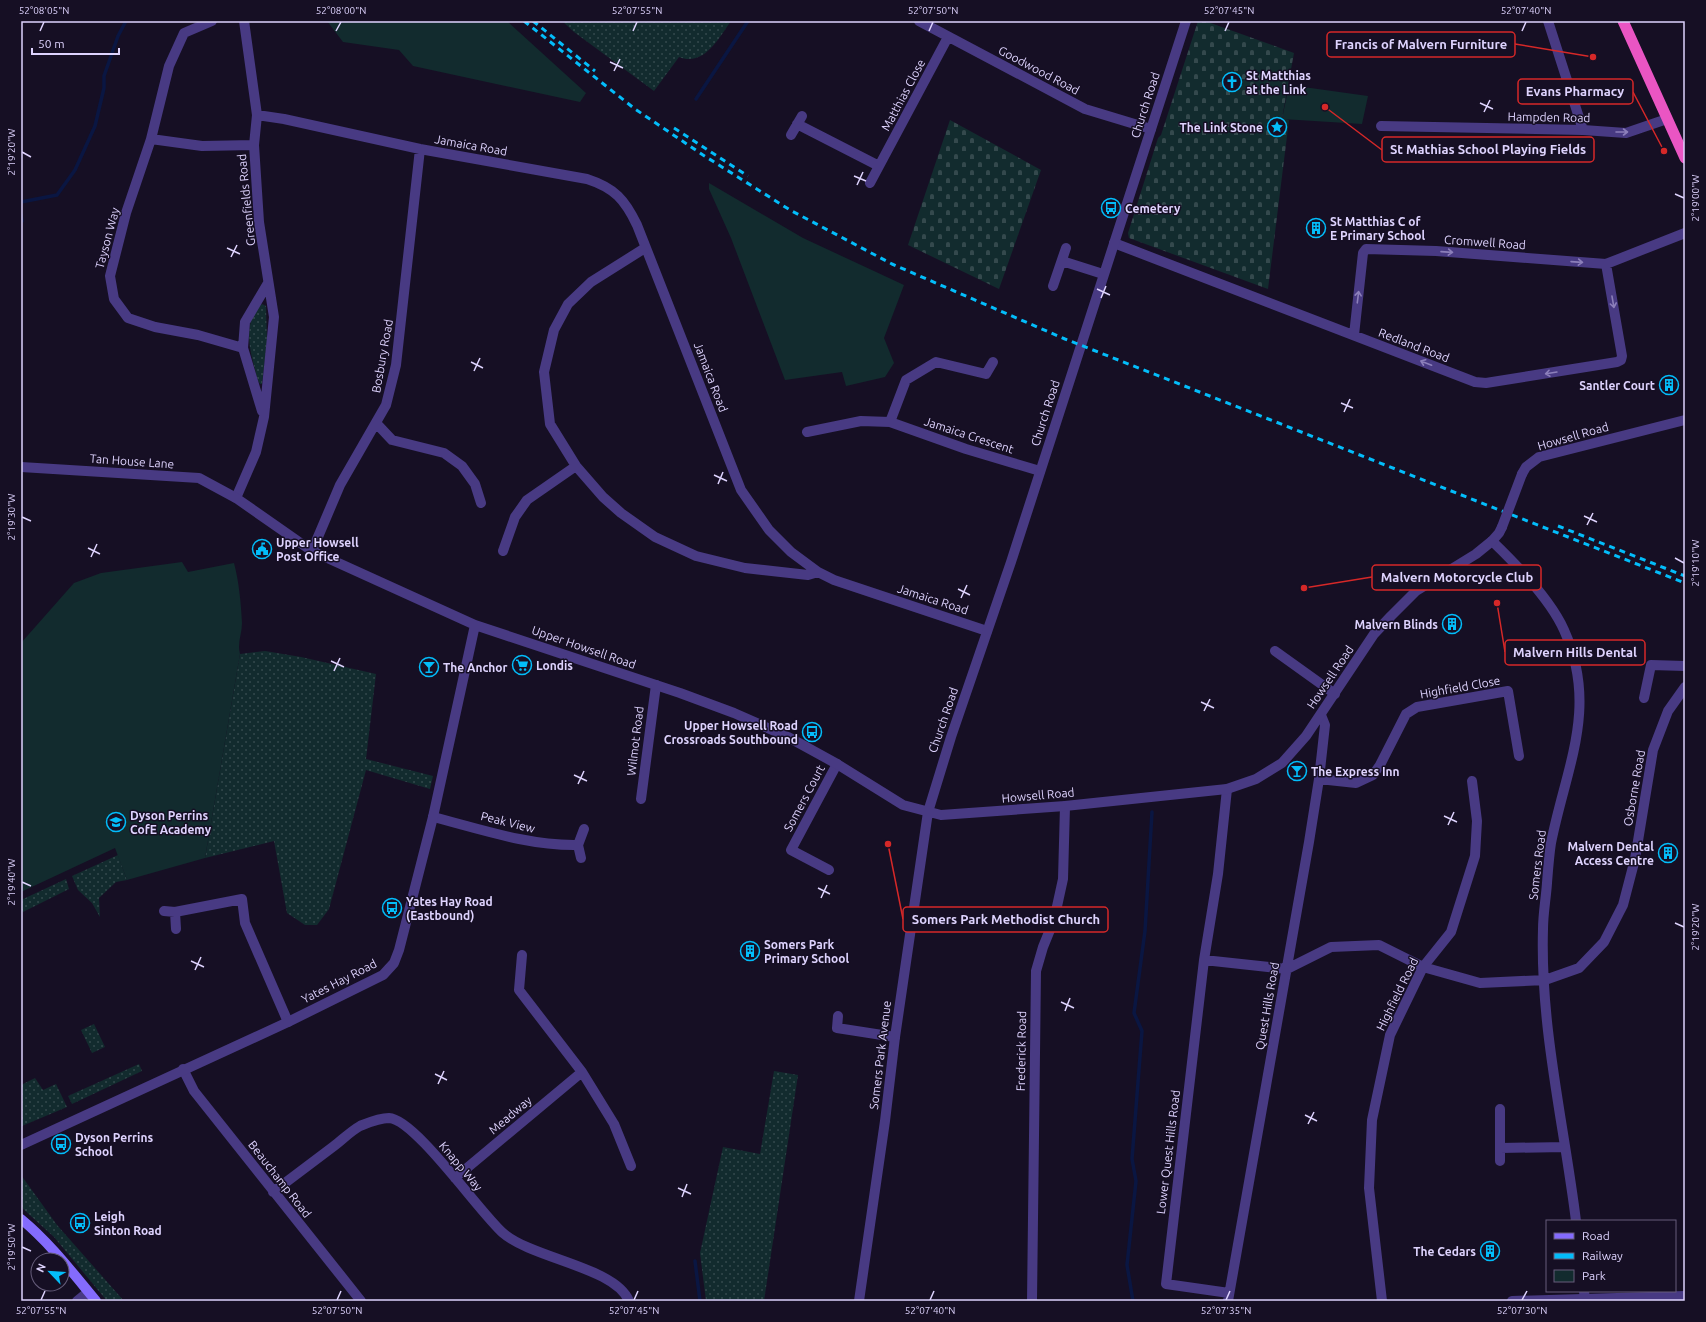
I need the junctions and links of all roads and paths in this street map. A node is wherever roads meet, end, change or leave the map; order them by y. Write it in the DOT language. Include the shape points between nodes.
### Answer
graph roads {
  1 [pos="212,21"];
  2 [pos="244,21"];
  3 [pos="919,21"];
  4 [pos="1186,21"];
  5 [pos="1548,21"];
  6 [pos="1624,21"];
  7 [pos="948,37"];
  8 [pos="256,115"];
  9 [pos="1667,119"];
  10 [pos="1380,126"];
  11 [pos="1151,129"];
  12 [pos="1583,130"];
  13 [pos="791,135"];
  14 [pos="151,140"];
  15 [pos="254,145"];
  16 [pos="420,149"];
  17 [pos="1685,158"];
  18 [pos="880,166"];
  19 [pos="870,183"];
  20 [pos="1685,234"];
  21 [pos="1114,243"];
  22 [pos="645,248"];
  23 [pos="1066,248"];
  24 [pos="1062,261"];
  25 [pos="1606,264"];
  26 [pos="1102,274"];
  27 [pos="268,283"];
  28 [pos="1053,286"];
  29 [pos="1354,335"];
  30 [pos="243,348"];
  31 [pos="993,362"];
  32 [pos="264,417"];
  33 [pos="1685,420"];
  34 [pos="890,422"];
  35 [pos="376,423"];
  36 [pos="807,432"];
  37 [pos="576,466"];
  38 [pos="21,467"];
  39 [pos="1040,470"];
  40 [pos="236,498"];
  41 [pos="481,503"];
  42 [pos="1492,541"];
  43 [pos="312,551"];
  44 [pos="503,551"];
  45 [pos="818,572"];
  46 [pos="475,625"];
  47 [pos="988,631"];
  48 [pos="1275,651"];
  49 [pos="1685,666"];
  50 [pos="656,685"];
  51 [pos="1685,687"];
  52 [pos="1335,694"];
  53 [pos="1644,698"];
  54 [pos="1321,715"];
  55 [pos="1519,756"];
  56 [pos="837,764"];
  57 [pos="1319,779"];
  58 [pos="1472,781"];
  59 [pos="1227,789"];
  60 [pos="641,799"];
  61 [pos="1065,806"];
  62 [pos="928,812"];
  63 [pos="433,817"];
  64 [pos="584,829"];
  65 [pos="578,844"];
  66 [pos="581,858"];
  67 [pos="829,870"];
  68 [pos="164,911"];
  69 [pos="175,912"];
  70 [pos="176,929"];
  71 [pos="522,955"];
  72 [pos="1204,960"];
  73 [pos="1423,967"];
  74 [pos="1287,969"];
  75 [pos="1544,980"];
  76 [pos="838,1016"];
  77 [pos="288,1022"];
  78 [pos="895,1037"];
  79 [pos="183,1069"];
  80 [pos="582,1072"];
  81 [pos="1500,1109"];
  82 [pos="21,1145"];
  83 [pos="1565,1147"];
  84 [pos="1500,1148"];
  85 [pos="1500,1161"];
  86 [pos="631,1166"];
  87 [pos="455,1178"];
  88 [pos="273,1192"];
  89 [pos="21,1219"];
  90 [pos="1576,1220"];
  91 [pos="88,1292"];
  92 [pos="1685,1296"];
  93 [pos="1228,1297"];
  94 [pos="1585,1297"];
  95 [pos="77,1301"];
  96 [pos="96,1301"];
  97 [pos="362,1301"];
  98 [pos="629,1301"];
  99 [pos="859,1301"];
  100 [pos="1032,1301"];
  101 [pos="1382,1301"];
  102 [pos="1512,1301"];
  1 -- 14 [label="street, Tayson Way" via="184,33 169,66"];
  2 -- 8 [label="street, Greenfields Road"];
  3 -- 7 [label="street, Goodwood Road"];
  4 -- 11 [label="street, Church Road"];
  5 -- 12 [label="street"];
  6 -- 9 [label="highway"];
  7 -- 11 [label="street, Goodwood Road" via="1085,109"];
  7 -- 18 [label="street, Matthias Close"];
  8 -- 15 [label="street, Greenfields Road"];
  8 -- 16 [label="street"];
  12 -- 9 [label="street, Hampden Road, one-way" via="1626,133"];
  9 -- 17 [label="highway"];
  10 -- 12 [label="street, Hampden Road"];
  11 -- 21 [label="street, Church Road"];
  13 -- 18 [label="street" via="800,120"];
  14 -- 15 [label="street" via="202,146"];
  14 -- 30 [label="street, Tayson Way" via="126,214 110,276 114,299 128,318"];
  15 -- 27 [label="street, Greenfields Road" via="259,222"];
  16 -- 22 [label="street, Jamaica Road" via="598,183 620,196 637,225"];
  16 -- 35 [label="street, Bosbury Road" via="396,365 386,405"];
  18 -- 19 [label="street, Matthias Close"];
  20 -- 25 [label="street, Cromwell Road"];
  21 -- 26 [label="street, Church Road"];
  21 -- 29 [label="street, Redland Road"];
  22 -- 37 [label="street" via="591,282 568,304 554,330 544,372 550,424"];
  22 -- 45 [label="street, Jamaica Road" via="741,490 769,530 791,552"];
  23 -- 24 [label="street"];
  24 -- 26 [label="street"];
  24 -- 28 [label="street"];
  29 -- 25 [label="street, Cromwell Road, one-way" via="1363,253 1366,249 1436,251"];
  25 -- 29 [label="street, Redland Road, one-way" via="1622,356 1617,362 1481,383"];
  26 -- 39 [label="street, Church Road"];
  27 -- 30 [label="street, Greenfields Road" via="245,322"];
  27 -- 32 [label="street, Greenfields Road" via="274,317"];
  30 -- 32 [label="street, Greenfields Road"];
  31 -- 34 [label="street" via="986,374 936,362 915,373 906,380"];
  32 -- 40 [label="street, Greenfields Road" via="256,452"];
  33 -- 42 [label="street, Howsell Road, bridge" via="1540,457 1526,467 1502,527"];
  34 -- 36 [label="street, Jamaica Crescent" via="861,421"];
  34 -- 39 [label="street, Jamaica Crescent" via="966,449"];
  35 -- 41 [label="street" via="392,440 444,453 462,466 475,484"];
  35 -- 43 [label="street, Bosbury Road" via="340,485"];
  37 -- 44 [label="street" via="527,500 515,517"];
  37 -- 45 [label="street" via="603,498 621,513 655,537 675,547 696,556 745,568 808,575"];
  38 -- 40 [label="street, Tan House Lane" via="199,478"];
  39 -- 47 [label="street, Church Road"];
  40 -- 43 [label="street, Upper Howsell Road"];
  42 -- 52 [label="street, Howsell Road" via="1476,554 1416,591 1374,634"];
  42 -- 75 [label="street, Somers Road" via="1518,566 1545,600 1564,629 1577,669 1580,713 1577,740 1551,844 1543,929"];
  43 -- 46 [label="street, Upper Howsell Road"];
  45 -- 47 [label="street, Jamaica Road" via="834,580"];
  46 -- 50 [label="street, Upper Howsell Road"];
  46 -- 63 [label="street, Yates Hay Road"];
  47 -- 62 [label="street, Church Road"];
  48 -- 52 [label="street"];
  49 -- 53 [label="street" via="1650,665"];
  50 -- 56 [label="street, Upper Howsell Road" via="740,716 788,737"];
  50 -- 60 [label="street, Wilmot Road"];
  51 -- 75 [label="street, Osborne Road" via="1668,711 1653,750 1635,859 1623,905 1604,942 1579,968"];
  52 -- 54 [label="street, Howsell Road"];
  54 -- 57 [label="street, Quest Hills Road" via="1325,725"];
  54 -- 59 [label="street, Howsell Road" via="1282,763 1256,779"];
  55 -- 57 [label="street, Highfield Close" via="1508,691 1417,707 1406,714 1373,775 1356,783"];
  56 -- 62 [label="street, Upper Howsell Road" via="903,805"];
  56 -- 67 [label="street, Somers Court" via="791,850"];
  57 -- 74 [label="street, Quest Hills Road"];
  58 -- 73 [label="street, Highfield Road" via="1477,821 1475,856 1451,932"];
  59 -- 61 [label="street, Howsell Road"];
  59 -- 72 [label="street, Lower Quest Hills Road" via="1218,874"];
  61 -- 62 [label="street, Howsell Road" via="941,815"];
  61 -- 100 [label="street, Frederick Road" via="1063,879 1054,920 1036,971"];
  62 -- 78 [label="street, Somers Park Avenue"];
  63 -- 65 [label="street, Peak View" via="534,842"];
  63 -- 77 [label="street, Yates Hay Road" via="394,964 383,975"];
  64 -- 65 [label="street"];
  65 -- 66 [label="street"];
  68 -- 69 [label="street"];
  69 -- 70 [label="street"];
  69 -- 77 [label="street" via="246,898 245,923"];
  71 -- 80 [label="street" via="519,990"];
  72 -- 74 [label="street"];
  72 -- 93 [label="street, Lower Quest Hills Road" via="1166,1284"];
  73 -- 74 [label="street, Osborne Road" via="1379,944 1331,947"];
  73 -- 75 [label="street, Osborne Road" via="1480,983"];
  73 -- 101 [label="street, Highfield Road" via="1390,1035 1372,1120 1369,1188"];
  74 -- 93 [label="street, Quest Hills Road"];
  75 -- 83 [label="street, Somers Road"];
  76 -- 78 [label="street" via="837,1028"];
  77 -- 79 [label="street, Yates Hay Road"];
  78 -- 99 [label="street, Somers Park Avenue"];
  79 -- 82 [label="street, Yates Hay Road"];
  79 -- 88 [label="street, Beauchamp Road" via="194,1091"];
  80 -- 86 [label="street" via="614,1124"];
  80 -- 87 [label="street, Meadway"];
  81 -- 84 [label="street"];
  83 -- 84 [label="street"];
  83 -- 90 [label="street, Somers Road"];
  84 -- 85 [label="street"];
  87 -- 88 [label="street, Knapp Way" via="411,1130 391,1118 377,1119 359,1127"];
  87 -- 98 [label="street, Knapp Way" via="504,1233 527,1248 611,1281"];
  88 -- 97 [label="street, Beauchamp Road"];
  89 -- 91 [label="main road" via="49,1245"];
  91 -- 95 [label="street"];
  91 -- 96 [label="main road"];
  92 -- 94 [label="street"];
  94 -- 102 [label="street"];
}
